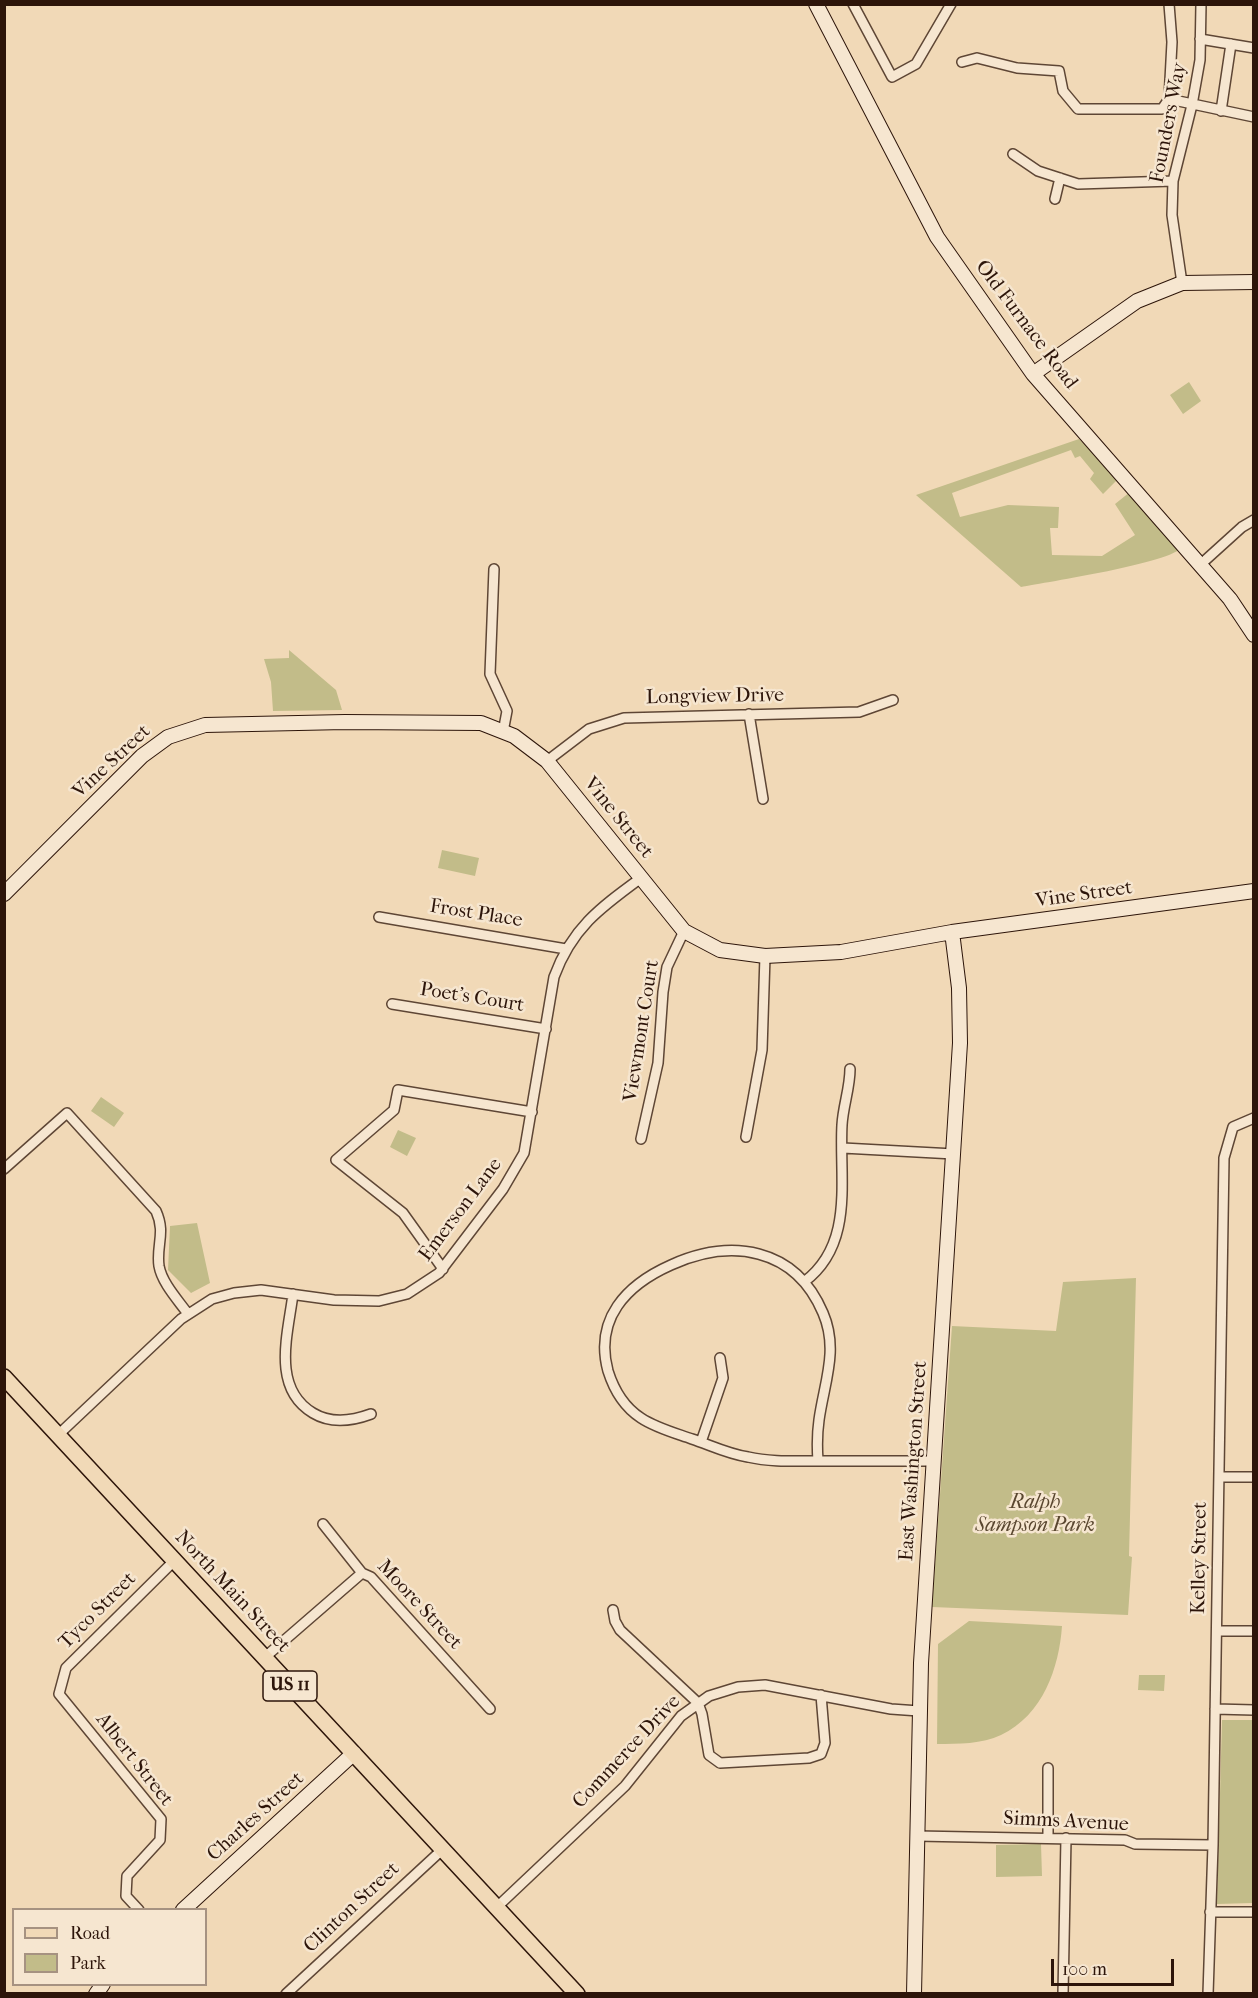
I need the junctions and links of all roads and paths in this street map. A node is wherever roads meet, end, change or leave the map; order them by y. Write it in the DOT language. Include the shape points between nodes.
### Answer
graph roads {
  1 [pos="816,4"];
  2 [pos="853,4"];
  3 [pos="951,4"];
  4 [pos="1169,4"];
  5 [pos="1201,4"];
  6 [pos="1200,39"];
  7 [pos="1231,44"];
  8 [pos="1254,48"];
  9 [pos="963,62"];
  10 [pos="1169,99"];
  11 [pos="1192,105"];
  12 [pos="1221,111"];
  13 [pos="1254,117"];
  14 [pos="1013,154"];
  15 [pos="1060,178"];
  16 [pos="1173,181"];
  17 [pos="1055,199"];
  18 [pos="1254,282"];
  19 [pos="1182,283"];
  20 [pos="1033,374"];
  21 [pos="1254,520"];
  22 [pos="1200,566"];
  23 [pos="494,569"];
  24 [pos="1254,636"];
  25 [pos="893,700"];
  26 [pos="749,714"];
  27 [pos="503,732"];
  28 [pos="547,761"];
  29 [pos="763,799"];
  30 [pos="641,878"];
  31 [pos="1254,891"];
  32 [pos="4,894"];
  33 [pos="379,917"];
  34 [pos="684,931"];
  35 [pos="952,932"];
  36 [pos="566,949"];
  37 [pos="765,956"];
  38 [pos="392,1004"];
  39 [pos="546,1029"];
  40 [pos="850,1069"];
  41 [pos="532,1112"];
  42 [pos="1254,1118"];
  43 [pos="746,1137"];
  44 [pos="641,1139"];
  45 [pos="843,1148"];
  46 [pos="954,1154"];
  47 [pos="4,1169"];
  48 [pos="442,1269"];
  49 [pos="804,1282"];
  50 [pos="293,1294"];
  51 [pos="188,1314"];
  52 [pos="720,1359"];
  53 [pos="4,1377"];
  54 [pos="371,1414"];
  55 [pos="58,1435"];
  56 [pos="701,1442"];
  57 [pos="818,1461"];
  58 [pos="934,1461"];
  59 [pos="1219,1477"];
  60 [pos="1254,1477"];
  61 [pos="323,1524"];
  62 [pos="174,1561"];
  63 [pos="362,1573"];
  64 [pos="613,1610"];
  65 [pos="1217,1631"];
  66 [pos="1254,1631"];
  67 [pos="264,1658"];
  68 [pos="59,1694"];
  69 [pos="821,1695"];
  70 [pos="698,1703"];
  71 [pos="490,1709"];
  72 [pos="1215,1709"];
  73 [pos="1254,1710"];
  74 [pos="919,1711"];
  75 [pos="354,1754"];
  76 [pos="1048,1768"];
  77 [pos="917,1836"];
  78 [pos="1048,1838"];
  79 [pos="1066,1838"];
  80 [pos="1213,1845"];
  81 [pos="442,1849"];
  82 [pos="497,1907"];
  83 [pos="137,1908"];
  84 [pos="185,1908"];
  85 [pos="1210,1912"];
  86 [pos="1254,1912"];
  87 [pos="577,1993"];
  88 [pos="286,1994"];
  89 [pos="914,1994"];
  90 [pos="1063,1994"];
  91 [pos="1208,1994"];
  1 -- 20 [label="street, Old Furnace Road" via="937,237"];
  2 -- 3 [label="street" via="892,77 916,64"];
  4 -- 10 [label="street"];
  5 -- 6 [label="street, Founders Way"];
  6 -- 7 [label="street"];
  6 -- 11 [label="street, Founders Way"];
  7 -- 8 [label="street"];
  7 -- 12 [label="street"];
  9 -- 10 [label="street" via="977,58 1017,68 1059,71 1063,91 1078,109 1162,109"];
  10 -- 11 [label="street"];
  11 -- 12 [label="street"];
  11 -- 16 [label="street, Founders Way"];
  12 -- 13 [label="street"];
  14 -- 15 [label="street" via="1038,171"];
  15 -- 16 [label="street" via="1078,184"];
  15 -- 17 [label="street"];
  16 -- 19 [label="street, Founders Way" via="1172,215"];
  18 -- 19 [label="street"];
  19 -- 20 [label="street" via="1137,301"];
  20 -- 22 [label="street, Old Furnace Road"];
  21 -- 22 [label="street"];
  22 -- 24 [label="street, Old Furnace Road" via="1230,599"];
  23 -- 27 [label="street" via="490,674 507,711"];
  25 -- 26 [label="street, Longview Drive" via="859,712"];
  26 -- 28 [label="street, Longview Drive" via="618,719 584,732"];
  26 -- 29 [label="street"];
  27 -- 28 [label="street, Vine Street"];
  27 -- 32 [label="street, Vine Street" via="480,723 345,722 205,725 168,737 142,756"];
  28 -- 30 [label="street, Vine Street"];
  30 -- 34 [label="street, Vine Street"];
  30 -- 36 [label="street, Emerson Lane" via="584,923"];
  31 -- 35 [label="street, Vine Street"];
  33 -- 36 [label="street, Frost Place"];
  34 -- 37 [label="street, Vine Street" via="720,951"];
  34 -- 44 [label="street, Viewmont Court" via="667,967 660,1051"];
  35 -- 37 [label="street, Vine Street" via="841,952"];
  35 -- 46 [label="street, East Washington Street" via="961,1024"];
  36 -- 39 [label="street, Emerson Lane" via="554,978"];
  37 -- 43 [label="street" via="762,1050"];
  38 -- 39 [label="street, Poet's Court"];
  39 -- 41 [label="street, Emerson Lane"];
  40 -- 45 [label="street" via="842,1125"];
  41 -- 48 [label="street, Emerson Lane" via="524,1153 516,1169"];
  41 -- 48 [label="street" via="398,1090 394,1110 336,1160 403,1213"];
  42 -- 59 [label="street, Kelley Street" via="1236,1125 1224,1158"];
  45 -- 46 [label="street"];
  45 -- 49 [label="street" via="839,1227 822,1262"];
  46 -- 58 [label="street, East Washington Street"];
  47 -- 51 [label="street" via="67,1113 156,1211 161,1223 161,1270"];
  48 -- 50 [label="street, Emerson Lane" via="423,1286 393,1299 353,1301"];
  49 -- 56 [label="street" via="760,1254 716,1250 647,1276 619,1302 610,1320 605,1346 607,1368 616,1392 645,1420"];
  49 -- 57 [label="street" via="823,1314 831,1348 819,1419"];
  50 -- 51 [label="street, Emerson Lane" via="261,1290 234,1293 206,1302"];
  50 -- 54 [label="street" via="285,1360 291,1391 303,1406 326,1419 349,1420"];
  51 -- 55 [label="street, Emerson Lane"];
  52 -- 56 [label="street" via="723,1378"];
  53 -- 55 [label="main road, North Main Street / US 11"];
  55 -- 62 [label="main road, North Main Street / US 11"];
  56 -- 57 [label="street" via="754,1459"];
  57 -- 58 [label="street"];
  58 -- 74 [label="street, East Washington Street"];
  59 -- 60 [label="street"];
  59 -- 65 [label="street, Kelley Street"];
  61 -- 63 [label="street, Moore Street"];
  62 -- 67 [label="main road, North Main Street / US 11"];
  62 -- 68 [label="street, Tyco Street" via="66,1668"];
  63 -- 67 [label="street"];
  63 -- 71 [label="street, Moore Street" via="371,1577"];
  64 -- 70 [label="street" via="620,1630"];
  65 -- 66 [label="street"];
  65 -- 72 [label="street, Kelley Street"];
  67 -- 75 [label="main road, North Main Street / US 11"];
  68 -- 83 [label="street, Albert Street" via="161,1819 160,1840 127,1876 126,1896"];
  69 -- 70 [label="street, Commerce Drive" via="748,1685 727,1689"];
  69 -- 70 [label="street" via="825,1743 821,1754 727,1764 712,1760 709,1755"];
  69 -- 74 [label="street, Commerce Drive"];
  70 -- 82 [label="street, Commerce Drive" via="672,1726 625,1786"];
  72 -- 73 [label="street"];
  72 -- 80 [label="street, Kelley Street"];
  74 -- 77 [label="street, East Washington Street"];
  75 -- 81 [label="main road, North Main Street / US 11"];
  75 -- 84 [label="street, Charles Street"];
  76 -- 78 [label="street"];
  77 -- 78 [label="street, Simms Avenue"];
  77 -- 89 [label="street, East Washington Street"];
  78 -- 79 [label="street, Simms Avenue"];
  79 -- 80 [label="street, Simms Avenue"];
  79 -- 90 [label="street"];
  80 -- 85 [label="street, Kelley Street"];
  81 -- 82 [label="main road, North Main Street / US 11"];
  81 -- 88 [label="street, Clinton Street"];
  82 -- 87 [label="main road, North Main Street / US 11"];
  85 -- 86 [label="street"];
  85 -- 91 [label="street, Kelley Street"];
}
